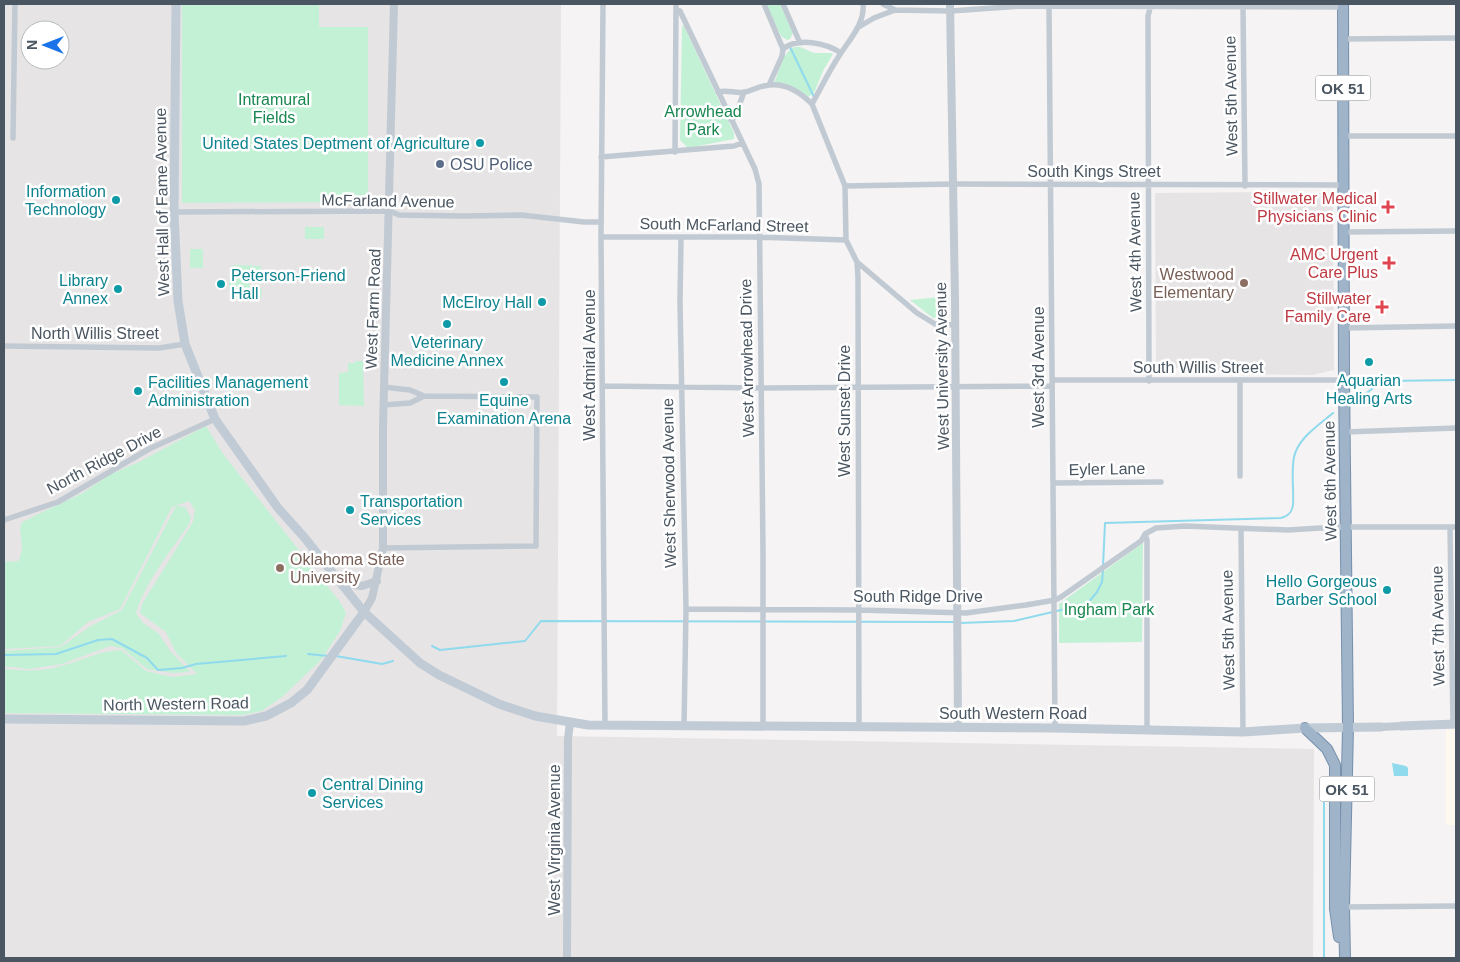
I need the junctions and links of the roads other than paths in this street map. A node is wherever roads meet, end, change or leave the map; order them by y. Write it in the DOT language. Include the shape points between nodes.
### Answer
graph roads {
  1 [pos="15,4"];
  2 [pos="176,4"];
  3 [pos="394,4"];
  4 [pos="603,4"];
  5 [pos="764,4"];
  6 [pos="783,4"];
  7 [pos="862,4"];
  8 [pos="883,4"];
  9 [pos="1150,5"];
  10 [pos="1342,5"];
  11 [pos="1049,6"];
  12 [pos="1243,6"];
  13 [pos="676,7"];
  14 [pos="951,7"];
  15 [pos="895,10"];
  16 [pos="857,28"];
  17 [pos="1456,38"];
  18 [pos="1342,39"];
  19 [pos="800,43"];
  20 [pos="783,49"];
  21 [pos="841,52"];
  22 [pos="769,85"];
  23 [pos="718,92"];
  24 [pos="744,92"];
  25 [pos="812,104"];
  26 [pos="731,120"];
  27 [pos="1344,136"];
  28 [pos="1456,136"];
  29 [pos="13,138"];
  30 [pos="742,144"];
  31 [pos="675,152"];
  32 [pos="601,158"];
  33 [pos="954,184"];
  34 [pos="1051,185"];
  35 [pos="1344,185"];
  36 [pos="845,186"];
  37 [pos="1148,186"];
  38 [pos="1246,186"];
  39 [pos="390,211"];
  40 [pos="174,212"];
  41 [pos="601,222"];
  42 [pos="1456,231"];
  43 [pos="1344,232"];
  44 [pos="601,237"];
  45 [pos="681,238"];
  46 [pos="759,238"];
  47 [pos="846,240"];
  48 [pos="857,262"];
  49 [pos="955,325"];
  50 [pos="1456,326"];
  51 [pos="1344,328"];
  52 [pos="185,344"];
  53 [pos="4,346"];
  54 [pos="1240,380"];
  55 [pos="1344,380"];
  56 [pos="1149,381"];
  57 [pos="1052,383"];
  58 [pos="602,386"];
  59 [pos="384,387"];
  60 [pos="681,387"];
  61 [pos="956,387"];
  62 [pos="760,388"];
  63 [pos="858,388"];
  64 [pos="424,396"];
  65 [pos="384,405"];
  66 [pos="215,419"];
  67 [pos="1456,428"];
  68 [pos="1345,432"];
  69 [pos="1240,476"];
  70 [pos="1161,482"];
  71 [pos="1053,483"];
  72 [pos="4,520"];
  73 [pos="1346,527"];
  74 [pos="1453,527"];
  75 [pos="1241,529"];
  76 [pos="1145,534"];
  77 [pos="383,548"];
  78 [pos="377,581"];
  79 [pos="343,584"];
  80 [pos="1055,600"];
  81 [pos="686,609"];
  82 [pos="763,609"];
  83 [pos="859,610"];
  84 [pos="364,612"];
  85 [pos="958,616"];
  86 [pos="4,719"];
  87 [pos="570,723"];
  88 [pos="1455,724"];
  89 [pos="605,726"];
  90 [pos="1402,726"];
  91 [pos="684,727"];
  92 [pos="763,727"];
  93 [pos="1348,727"];
  94 [pos="1381,727"];
  95 [pos="859,728"];
  96 [pos="958,728"];
  97 [pos="1055,728"];
  98 [pos="1304,728"];
  99 [pos="1147,730"];
  100 [pos="1243,732"];
  101 [pos="1456,906"];
  102 [pos="1344,907"];
  103 [pos="567,958"];
  104 [pos="1344,958"];
  1 -- 29 [label="street"];
  2 -- 40 [label="main road, West Hall of Fame Avenue"];
  3 -- 39 [label="street, West Farm Road"];
  4 -- 32 [label="street, West Admiral Avenue"];
  5 -- 20 [label="street"];
  6 -- 19 [label="street"];
  7 -- 16 [label="street"];
  8 -- 15 [label="street"];
  9 -- 11 [label="street"];
  9 -- 12 [label="street"];
  9 -- 37 [label="street, West 4th Avenue"];
  10 -- 12 [label="street"];
  10 -- 18 [label="highway, West 6th Avenue / OK 51"];
  11 -- 14 [label="street"];
  11 -- 34 [label="street, West 3rd Avenue"];
  12 -- 38 [label="street, West 5th Avenue"];
  13 -- 23 [label="street, West Arrowhead Drive"];
  13 -- 31 [label="street"];
  14 -- 15 [label="street"];
  14 -- 33 [label="street, West University Avenue"];
  15 -- 16 [label="street"];
  16 -- 21 [label="street"];
  17 -- 18 [label="street"];
  18 -- 27 [label="highway, West 6th Avenue / OK 51"];
  19 -- 20 [label="street"];
  19 -- 21 [label="street" via="812,42"];
  20 -- 22 [label="street"];
  21 -- 25 [label="street"];
  22 -- 24 [label="street"];
  22 -- 25 [label="street" via="784,86 802,94"];
  23 -- 24 [label="street"];
  23 -- 26 [label="street, West Arrowhead Drive"];
  24 -- 26 [label="street"];
  25 -- 36 [label="street, West Sunset Drive"];
  26 -- 30 [label="street, West Arrowhead Drive"];
  27 -- 28 [label="street"];
  27 -- 35 [label="highway, West 6th Avenue / OK 51"];
  30 -- 31 [label="street"];
  30 -- 46 [label="street, West Arrowhead Drive" via="759,184"];
  31 -- 32 [label="street"];
  32 -- 41 [label="street, West Admiral Avenue"];
  33 -- 34 [label="street, South Kings Street"];
  33 -- 36 [label="street, South Kings Street"];
  33 -- 49 [label="street, West University Avenue"];
  34 -- 37 [label="street, South Kings Street"];
  34 -- 57 [label="street, West 3rd Avenue"];
  35 -- 38 [label="street, South Kings Street"];
  35 -- 43 [label="highway, West 6th Avenue / OK 51"];
  36 -- 47 [label="street, West Sunset Drive"];
  37 -- 38 [label="street, South Kings Street"];
  37 -- 56 [label="street, West 4th Avenue"];
  39 -- 40 [label="street, McFarland Avenue"];
  39 -- 41 [label="street, McFarland Avenue" via="399,215 521,215"];
  39 -- 59 [label="street, West Farm Road"];
  40 -- 52 [label="main road, West Hall of Fame Avenue" via="176,277"];
  41 -- 44 [label="street, West Admiral Avenue"];
  42 -- 43 [label="street"];
  43 -- 51 [label="highway, West 6th Avenue / OK 51"];
  44 -- 45 [label="street, South McFarland Street"];
  44 -- 58 [label="street, West Admiral Avenue"];
  45 -- 46 [label="street, South McFarland Street"];
  45 -- 60 [label="street, West Sherwood Avenue"];
  46 -- 47 [label="street, South McFarland Street"];
  46 -- 62 [label="street, West Arrowhead Drive"];
  47 -- 48 [label="street, West Sunset Drive"];
  48 -- 49 [label="street" via="917,313 935,324"];
  48 -- 63 [label="street, West Sunset Drive"];
  49 -- 61 [label="street, West University Avenue"];
  50 -- 51 [label="street"];
  51 -- 55 [label="highway, West 6th Avenue / OK 51"];
  52 -- 53 [label="street, North Willis Street" via="159,348"];
  52 -- 66 [label="main road, West Hall of Fame Avenue"];
  54 -- 55 [label="street, South Willis Street"];
  54 -- 56 [label="street, South Willis Street"];
  54 -- 69 [label="street"];
  55 -- 68 [label="highway, West 6th Avenue / OK 51"];
  56 -- 57 [label="street, South Willis Street"];
  57 -- 61 [label="street, South Willis Street"];
  57 -- 71 [label="street, West 3rd Avenue"];
  58 -- 60 [label="street, South Willis Street"];
  58 -- 89 [label="street, West Admiral Avenue"];
  59 -- 64 [label="street" via="410,390"];
  59 -- 65 [label="street, West Farm Road"];
  60 -- 62 [label="street, South Willis Street"];
  60 -- 81 [label="street, West Sherwood Avenue"];
  61 -- 63 [label="street, South Willis Street"];
  61 -- 85 [label="street, West University Avenue"];
  62 -- 63 [label="street, South Willis Street"];
  62 -- 82 [label="street, West Arrowhead Drive"];
  63 -- 83 [label="street, West Sunset Drive"];
  64 -- 65 [label="street" via="410,403"];
  64 -- 77 [label="street" via="537,397 536,546"];
  65 -- 77 [label="street, West Farm Road"];
  66 -- 72 [label="street, North Ridge Drive" via="149,449 58,502"];
  66 -- 79 [label="main road, West Hall of Fame Avenue" via="278,508"];
  67 -- 68 [label="street"];
  68 -- 73 [label="highway, West 6th Avenue / OK 51"];
  70 -- 71 [label="street, Eyler Lane"];
  71 -- 80 [label="street, West 3rd Avenue"];
  73 -- 74 [label="street, South Ridge Drive"];
  73 -- 75 [label="street, South Ridge Drive"];
  73 -- 93 [label="highway, West 6th Avenue / OK 51"];
  74 -- 88 [label="street, West 7th Avenue"];
  75 -- 76 [label="street, South Ridge Drive" via="1185,526 1156,528"];
  75 -- 100 [label="street, West 5th Avenue"];
  76 -- 80 [label="street, South Ridge Drive" via="1141,541"];
  76 -- 99 [label="street"];
  77 -- 78 [label="street, West Farm Road"];
  78 -- 79 [label="street" via="362,586"];
  78 -- 84 [label="street, West Farm Road"];
  79 -- 84 [label="main road, West Hall of Fame Avenue"];
  80 -- 85 [label="street, South Ridge Drive"];
  80 -- 97 [label="street, West 3rd Avenue"];
  81 -- 82 [label="street, South Ridge Drive"];
  81 -- 91 [label="street, West Sherwood Avenue"];
  82 -- 83 [label="street, South Ridge Drive"];
  82 -- 92 [label="street, West Arrowhead Drive"];
  83 -- 85 [label="street, South Ridge Drive"];
  83 -- 95 [label="street, West Sunset Drive"];
  84 -- 86 [label="main road, North Western Road" via="307,690 266,716 244,721"];
  84 -- 87 [label="main road" via="420,663 439,675 499,704"];
  85 -- 96 [label="street, West University Avenue"];
  87 -- 89 [label="main road, South Western Road"];
  87 -- 103 [label="street, West Virginia Avenue"];
  88 -- 90 [label="main road, South Western Road"];
  89 -- 91 [label="main road, South Western Road"];
  90 -- 94 [label="street, South Western Road"];
  91 -- 92 [label="main road, South Western Road"];
  92 -- 95 [label="main road, South Western Road"];
  93 -- 94 [label="main road, South Western Road"];
  93 -- 98 [label="main road, South Western Road"];
  93 -- 102 [label="highway, West 6th Avenue / OK 51"];
  95 -- 96 [label="main road, South Western Road"];
  96 -- 97 [label="main road, South Western Road"];
  97 -- 99 [label="main road, South Western Road"];
  98 -- 100 [label="main road, South Western Road"];
  98 -- 104 [label="highway" via="1326,749 1336,765 1335,910"];
  99 -- 100 [label="main road, South Western Road"];
  101 -- 102 [label="street"];
  102 -- 104 [label="highway, West 6th Avenue / OK 51"];
}
